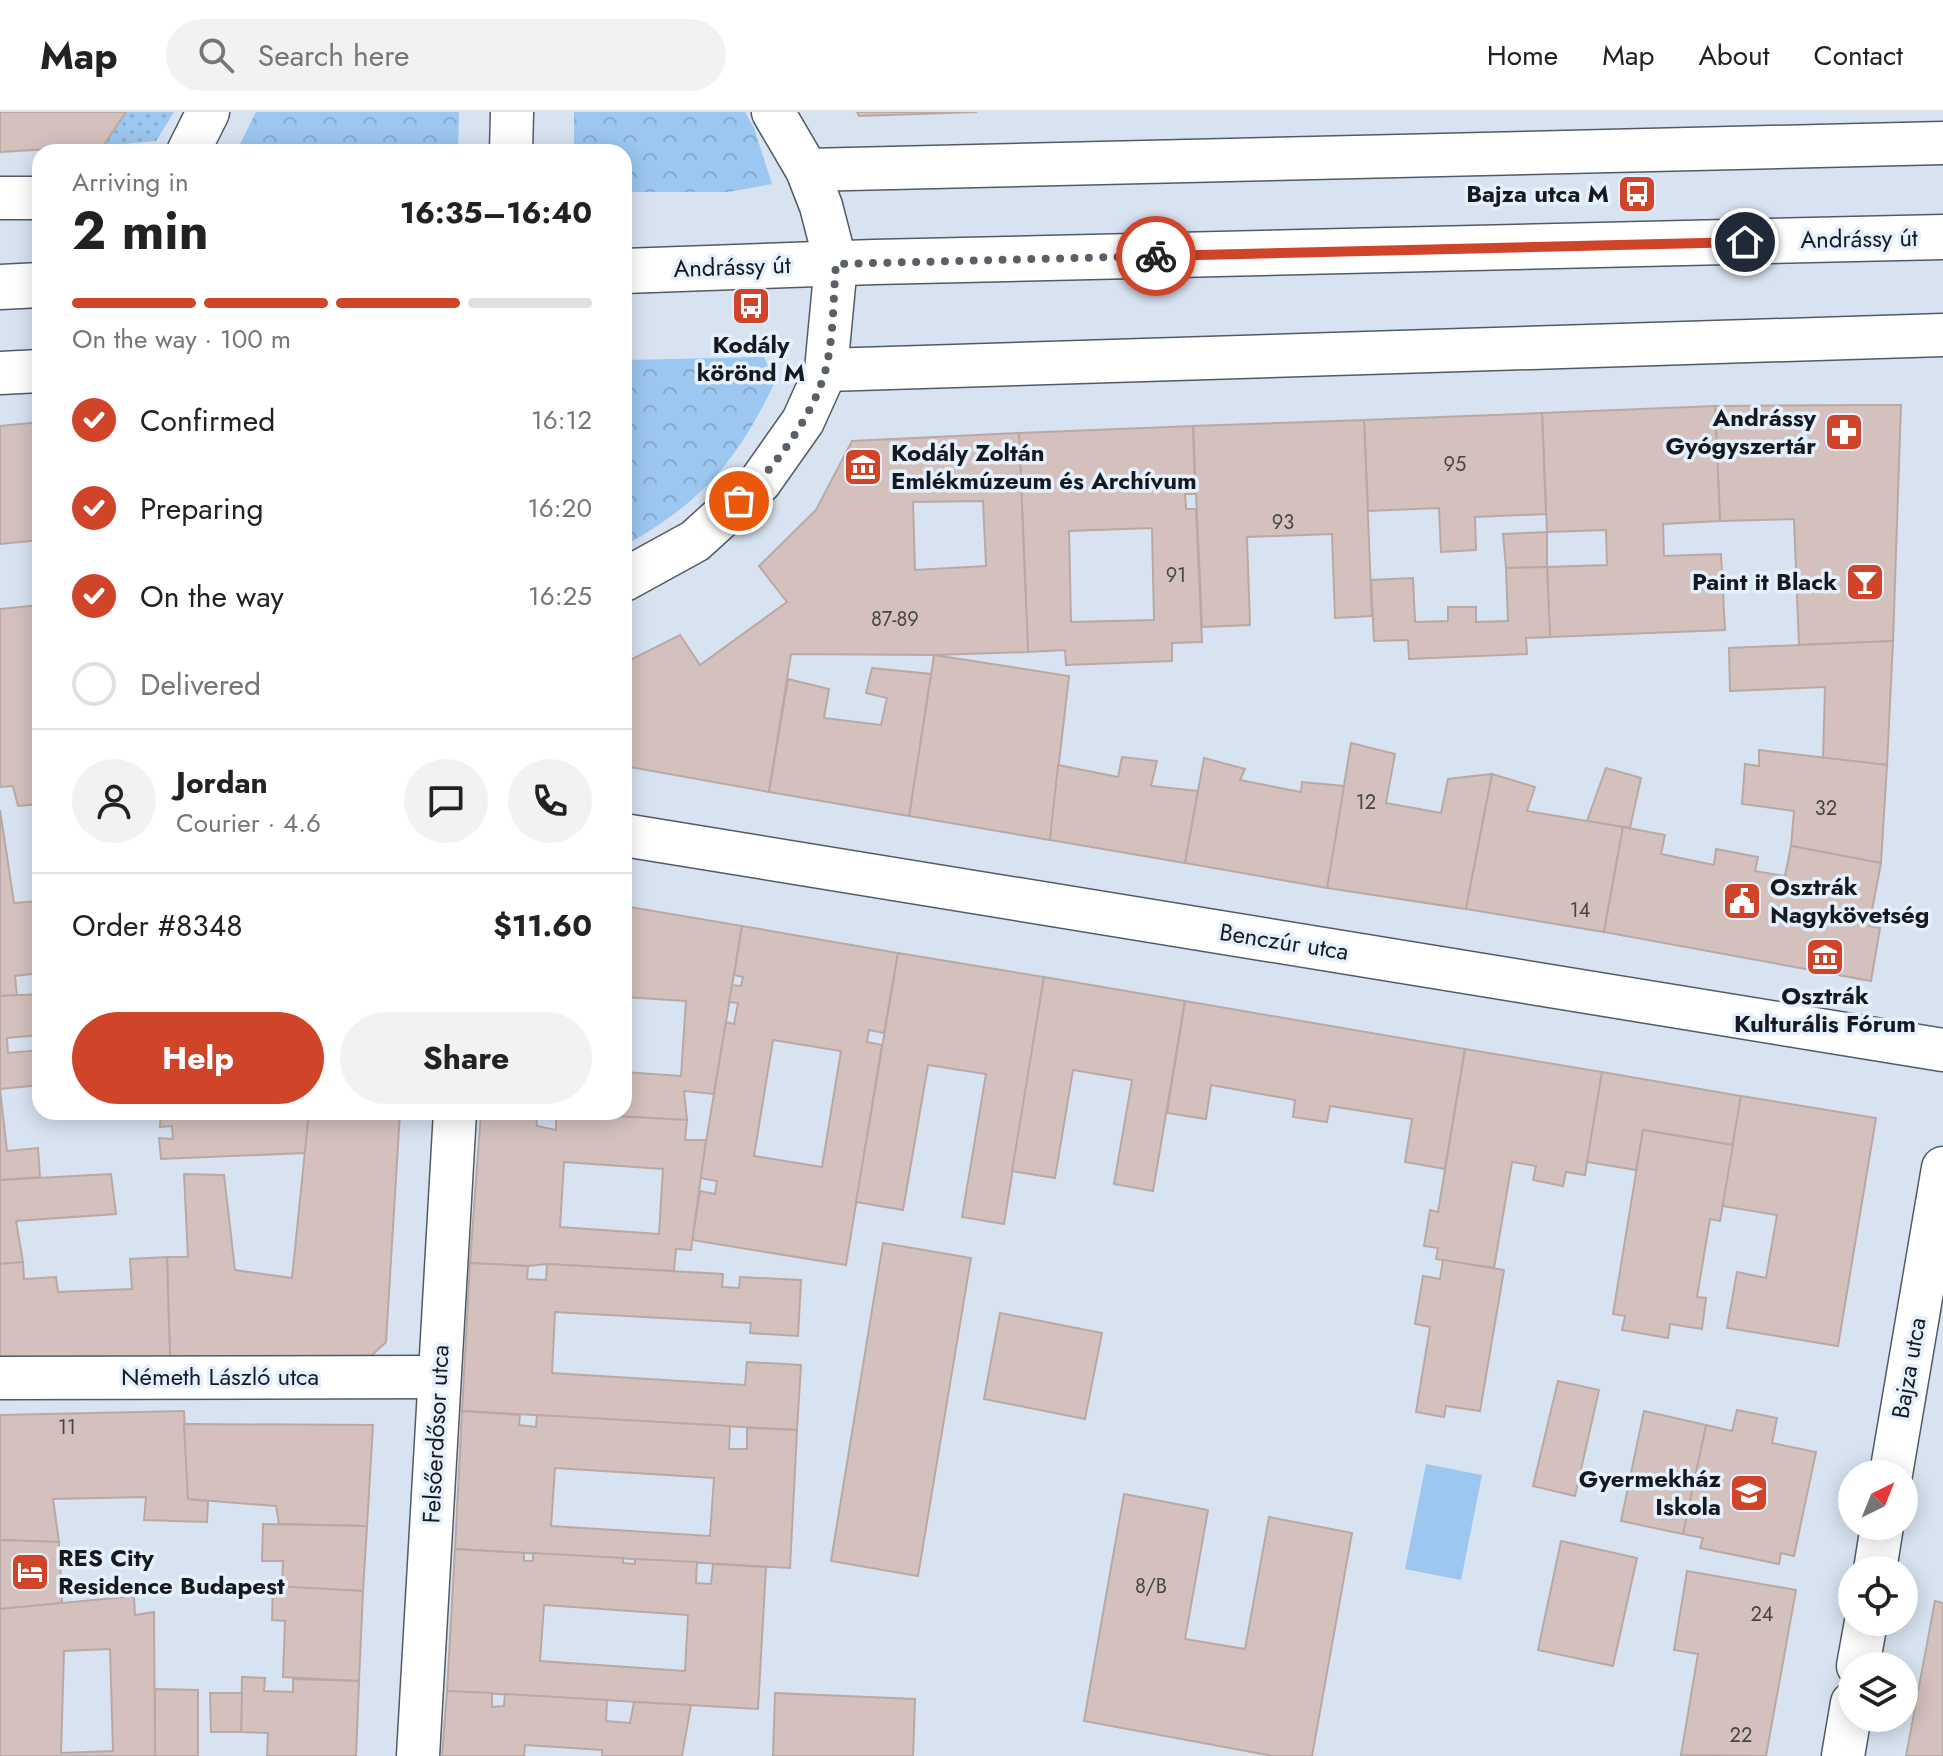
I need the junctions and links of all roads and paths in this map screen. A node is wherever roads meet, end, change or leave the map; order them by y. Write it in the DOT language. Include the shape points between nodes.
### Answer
graph roads {
  1 [pos="208,112"];
  2 [pos="512,112"];
  3 [pos="773,112"];
  4 [pos="1943,143"];
  5 [pos="192,144"];
  6 [pos="511,144"];
  7 [pos="807,170"];
  8 [pos="0,198"];
  9 [pos="32,198"];
  10 [pos="1943,237"];
  11 [pos="836,264"];
  12 [pos="632,271"];
  13 [pos="32,285"];
  14 [pos="0,287"];
  15 [pos="1943,335"];
  16 [pos="826,370"];
  17 [pos="32,371"];
  18 [pos="0,373"];
  19 [pos="632,576"];
  20 [pos="632,836"];
  21 [pos="1943,1050"];
  22 [pos="455,1120"];
  23 [pos="1943,1168"];
  24 [pos="439,1377"];
  25 [pos="0,1378"];
  26 [pos="1893,1460"];
  27 [pos="1847,1732"];
  28 [pos="418,1756"];
  29 [pos="1843,1756"];
  1 -- 5 [label="street"];
  2 -- 6 [label="street"];
  3 -- 7 [label="street"];
  4 -- 7 [label="street"];
  7 -- 11 [label="street"];
  8 -- 9 [label="street"];
  10 -- 11 [label="main road, Andrássy út"];
  11 -- 12 [label="main road, Andrássy út"];
  11 -- 16 [label="street"];
  13 -- 14 [label="main road"];
  15 -- 16 [label="street"];
  16 -- 19 [label="street" via="803,421 760,482 695,541"];
  17 -- 18 [label="street"];
  20 -- 21 [label="street, Benczúr utca"];
  22 -- 24 [label="street, Felsőerdősor utca"];
  23 -- 26 [label="street, Bajza utca"];
  24 -- 25 [label="street, Németh László utca"];
  24 -- 28 [label="street, Felsőerdősor utca"];
  27 -- 29 [label="street"];
}
